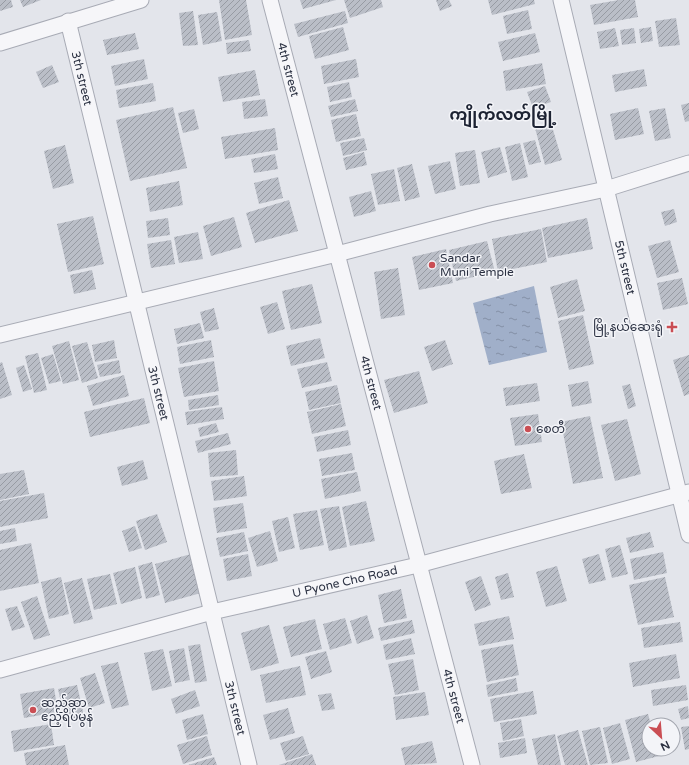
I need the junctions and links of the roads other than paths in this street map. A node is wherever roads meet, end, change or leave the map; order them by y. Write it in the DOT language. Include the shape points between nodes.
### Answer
graph roads {
  1 [pos="141,0"];
  2 [pos="270,0"];
  3 [pos="561,0"];
  4 [pos="68,22"];
  5 [pos="0,43"];
  6 [pos="689,164"];
  7 [pos="606,189"];
  8 [pos="337,254"];
  9 [pos="136,303"];
  10 [pos="0,335"];
  11 [pos="684,493"];
  12 [pos="689,535"];
  13 [pos="418,565"];
  14 [pos="212,612"];
  15 [pos="0,670"];
  16 [pos="249,765"];
  17 [pos="472,765"];
  1 -- 4 [label="street"];
  2 -- 8 [label="street, 4th street"];
  3 -- 7 [label="street, 5th street"];
  4 -- 5 [label="street"];
  4 -- 9 [label="street, 3th street"];
  6 -- 7 [label="street"];
  7 -- 8 [label="street" via="490,214"];
  7 -- 11 [label="street, 5th street"];
  8 -- 9 [label="street"];
  8 -- 13 [label="street, 4th street"];
  9 -- 10 [label="street"];
  9 -- 14 [label="street, 3th street"];
  11 -- 12 [label="street, 5th street"];
  11 -- 13 [label="street, U Pyone Cho Road"];
  13 -- 14 [label="street, U Pyone Cho Road"];
  13 -- 17 [label="street, 4th street"];
  14 -- 15 [label="street, U Pyone Cho Road"];
  14 -- 16 [label="street, 3th street"];
}
